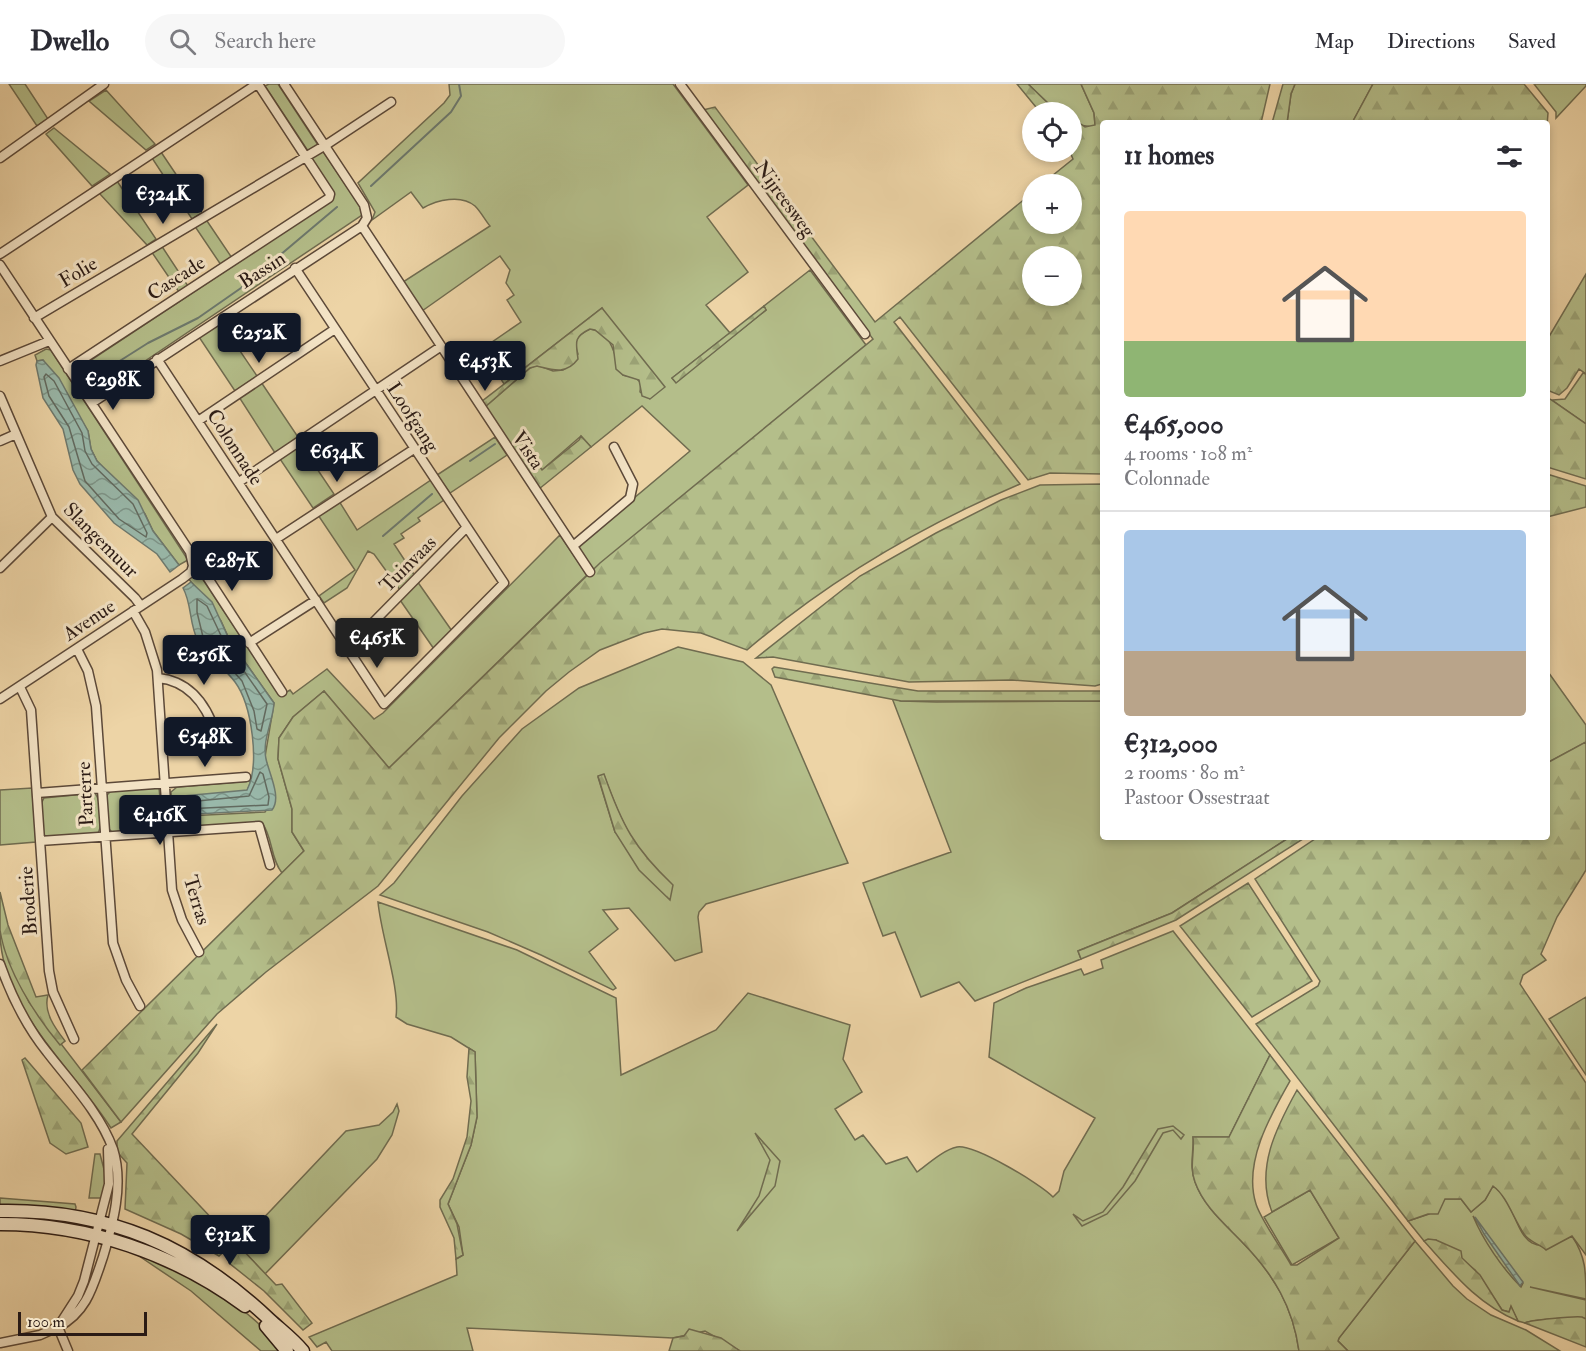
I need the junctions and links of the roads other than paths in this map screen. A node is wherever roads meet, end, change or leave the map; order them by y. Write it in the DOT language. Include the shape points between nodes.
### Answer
graph roads {
  1 [pos="104,84"];
  2 [pos="258,84"];
  3 [pos="284,84"];
  4 [pos="680,84"];
  5 [pos="391,102"];
  6 [pos="325,145"];
  7 [pos="306,156"];
  8 [pos="0,158"];
  9 [pos="362,226"];
  10 [pos="0,254"];
  11 [pos="0,265"];
  12 [pos="295,268"];
  13 [pos="34,318"];
  14 [pos="335,329"];
  15 [pos="865,334"];
  16 [pos="49,341"];
  17 [pos="440,347"];
  18 [pos="157,359"];
  19 [pos="0,361"];
  20 [pos="68,369"];
  21 [pos="377,390"];
  22 [pos="0,396"];
  23 [pos="92,403"];
  24 [pos="198,421"];
  25 [pos="16,434"];
  26 [pos="0,441"];
  27 [pos="614,447"];
  28 [pos="414,449"];
  29 [pos="239,482"];
  30 [pos="52,517"];
  31 [pos="466,528"];
  32 [pos="276,539"];
  33 [pos="573,546"];
  34 [pos="193,566"];
  35 [pos="0,568"];
  36 [pos="590,572"];
  37 [pos="316,600"];
  38 [pos="137,609"];
  39 [pos="249,643"];
  40 [pos="348,648"];
  41 [pos="77,649"];
  42 [pos="158,678"];
  43 [pos="20,687"];
  44 [pos="282,692"];
  45 [pos="0,699"];
  46 [pos="384,704"];
  47 [pos="216,735"];
  48 [pos="246,777"];
  49 [pos="165,784"];
  50 [pos="101,789"];
  51 [pos="37,793"];
  52 [pos="169,832"];
  53 [pos="104,837"];
  54 [pos="40,841"];
  55 [pos="270,865"];
  56 [pos="199,951"];
  57 [pos="0,964"];
  58 [pos="141,1006"];
  59 [pos="74,1039"];
  60 [pos="107,1140"];
  61 [pos="0,1211"];
  62 [pos="99,1221"];
  63 [pos="0,1224"];
  64 [pos="112,1224"];
  65 [pos="95,1236"];
  66 [pos="108,1239"];
  67 [pos="58,1327"];
  68 [pos="0,1342"];
  69 [pos="68,1351"];
  70 [pos="287,1351"];
  71 [pos="303,1351"];
  1 -- 8 [label="street"];
  2 -- 7 [label="street"];
  2 -- 10 [label="street"];
  3 -- 6 [label="street"];
  4 -- 15 [label="street, Nijreesweg"];
  5 -- 6 [label="street, Folie"];
  6 -- 7 [label="street, Folie"];
  6 -- 9 [label="street" via="366,209 367,218"];
  7 -- 13 [label="street, Folie"];
  7 -- 20 [label="street, Cascade" via="329,198"];
  9 -- 12 [label="street, Bassin"];
  9 -- 17 [label="street, Vista"];
  11 -- 13 [label="street"];
  12 -- 14 [label="street, Loofgang"];
  12 -- 18 [label="street, Bassin"];
  13 -- 16 [label="street"];
  14 -- 21 [label="street, Loofgang"];
  14 -- 24 [label="street"];
  16 -- 19 [label="street"];
  16 -- 20 [label="street"];
  17 -- 21 [label="street"];
  17 -- 33 [label="street, Vista"];
  18 -- 23 [label="street, Bassin"];
  18 -- 24 [label="street, Colonnade"];
  20 -- 23 [label="street"];
  21 -- 28 [label="street, Loofgang"];
  21 -- 29 [label="street"];
  22 -- 25 [label="street, Slangemuur"];
  23 -- 34 [label="street" via="190,552"];
  24 -- 29 [label="street, Colonnade"];
  25 -- 26 [label="street"];
  25 -- 30 [label="street, Slangemuur"];
  27 -- 33 [label="street" via="633,484 630,498"];
  28 -- 31 [label="street, Loofgang"];
  28 -- 32 [label="street"];
  29 -- 32 [label="street, Colonnade"];
  30 -- 35 [label="street"];
  30 -- 38 [label="street, Slangemuur" via="135,598"];
  31 -- 40 [label="street, Tuinvaas"];
  31 -- 46 [label="street, Loofgang" via="504,583"];
  32 -- 37 [label="street, Colonnade"];
  33 -- 36 [label="street, Vista"];
  34 -- 38 [label="street, Avenue"];
  34 -- 39 [label="street" via="202,569"];
  37 -- 39 [label="street"];
  37 -- 40 [label="street, Colonnade"];
  38 -- 41 [label="street, Avenue"];
  38 -- 42 [label="street, Terras"];
  39 -- 44 [label="street"];
  40 -- 46 [label="street, Colonnade"];
  41 -- 43 [label="street, Avenue"];
  41 -- 50 [label="street, Parterre" via="88,670 96,706"];
  42 -- 47 [label="street" via="171,679 189,688 209,713"];
  42 -- 49 [label="street, Terras"];
  43 -- 45 [label="street, Avenue"];
  43 -- 51 [label="street, Broderie" via="31,710"];
  48 -- 49 [label="street"];
  49 -- 50 [label="street"];
  49 -- 52 [label="street, Terras"];
  50 -- 51 [label="street"];
  50 -- 53 [label="street, Parterre"];
  51 -- 54 [label="street, Broderie"];
  52 -- 53 [label="street"];
  52 -- 55 [label="street" via="259,826"];
  52 -- 56 [label="street, Terras" via="172,890"];
  53 -- 54 [label="street"];
  53 -- 58 [label="street, Parterre" via="113,943 126,981"];
  54 -- 59 [label="street, Broderie" via="49,971"];
  57 -- 60 [label="street" via="28,1025 99,1121"];
  60 -- 62 [label="street" via="109,1184"];
  60 -- 64 [label="street" via="118,1183"];
  61 -- 62 [label="main road"];
  62 -- 64 [label="main road"];
  62 -- 65 [label="street"];
  63 -- 65 [label="main road" via="40,1226"];
  64 -- 66 [label="street"];
  64 -- 71 [label="main road" via="171,1246 211,1270"];
  65 -- 66 [label="main road"];
  65 -- 67 [label="street" via="78,1296"];
  66 -- 67 [label="street" via="87,1300 75,1316"];
  66 -- 70 [label="main road" via="150,1252 205,1279 248,1309"];
  67 -- 68 [label="street"];
  67 -- 69 [label="street"];
}
